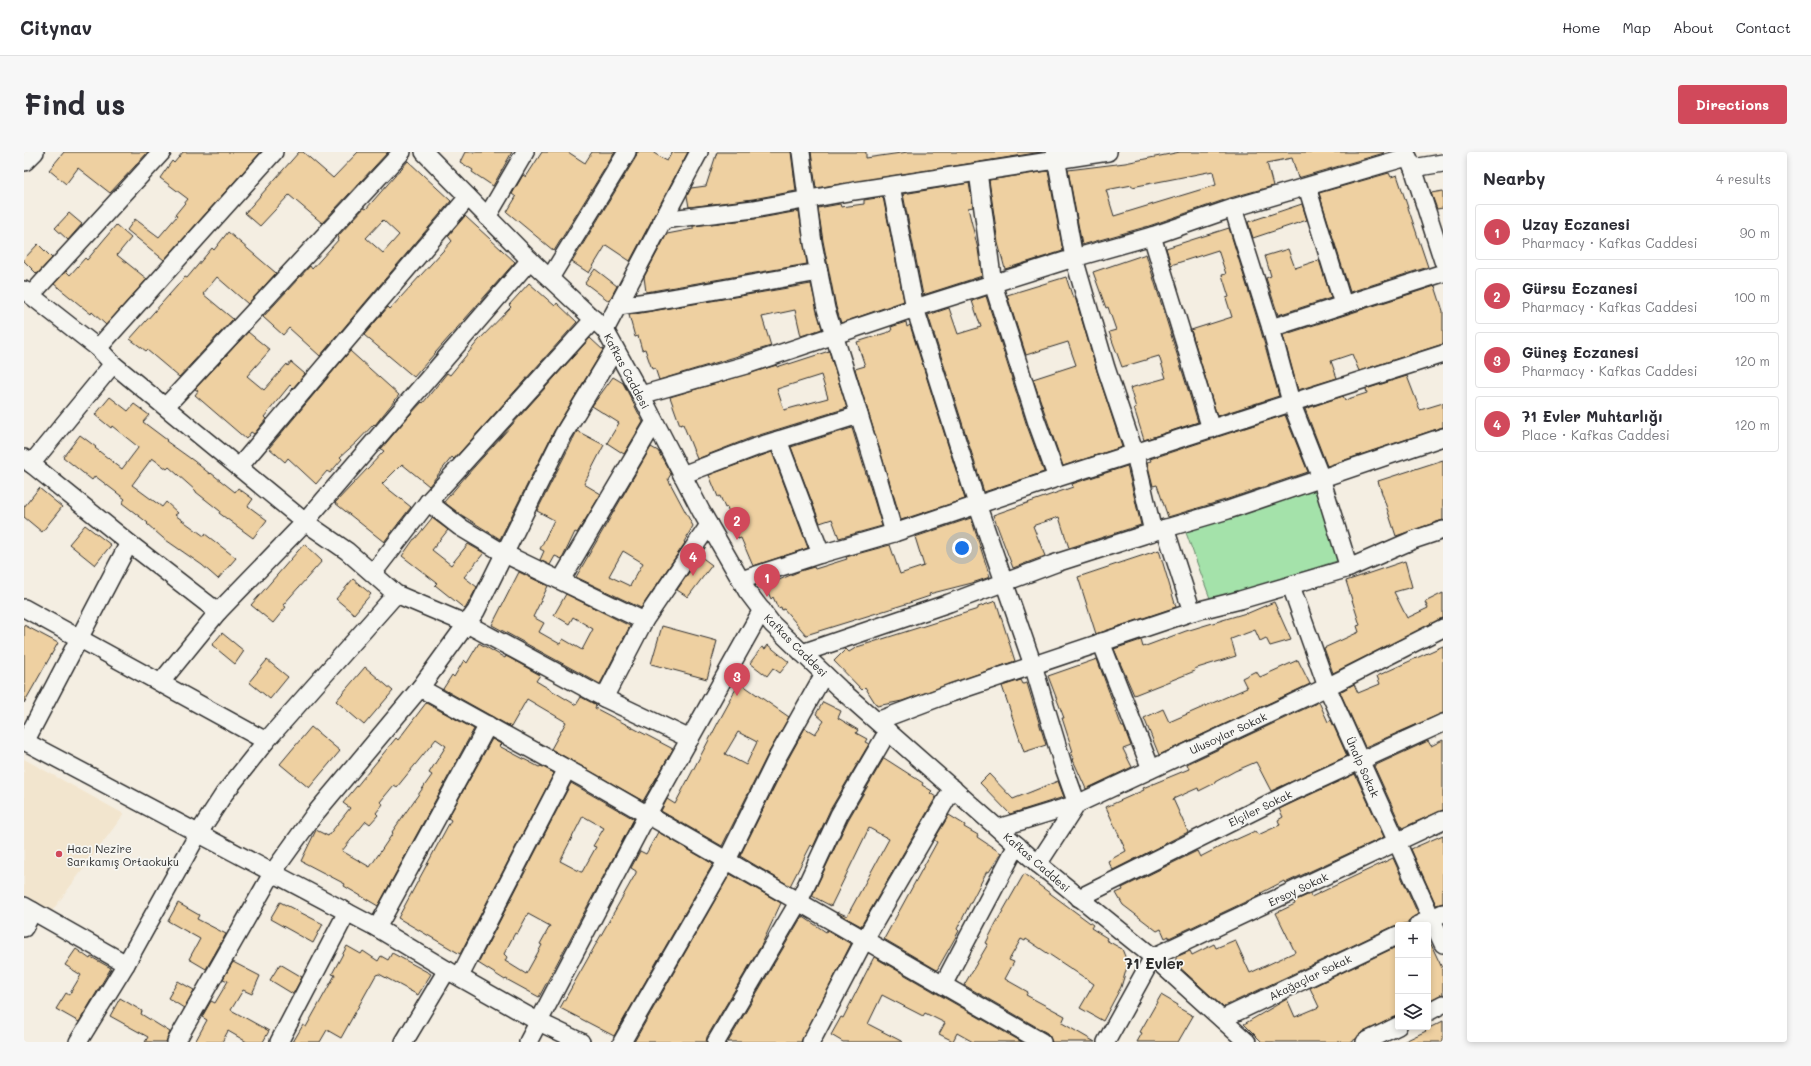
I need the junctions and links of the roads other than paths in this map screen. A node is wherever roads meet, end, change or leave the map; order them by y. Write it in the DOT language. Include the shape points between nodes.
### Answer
graph roads {
  1 [pos="162,152"];
  2 [pos="274,152"];
  3 [pos="402,152"];
  4 [pos="424,152"];
  5 [pos="525,152"];
  6 [pos="627,152"];
  7 [pos="699,152"];
  8 [pos="801,152"];
  9 [pos="1108,152"];
  10 [pos="1055,156"];
  11 [pos="1408,159"];
  12 [pos="1443,163"];
  13 [pos="978,172"];
  14 [pos="891,186"];
  15 [pos="1306,187"];
  16 [pos="468,197"];
  17 [pos="807,200"];
  18 [pos="1233,208"];
  19 [pos="488,217"];
  20 [pos="662,220"];
  21 [pos="1152,236"];
  22 [pos="1074,258"];
  23 [pos="530,260"];
  24 [pos="1443,261"];
  25 [pos="819,272"];
  26 [pos="1443,273"];
  27 [pos="550,278"];
  28 [pos="993,284"];
  29 [pos="28,292"];
  30 [pos="1343,304"];
  31 [pos="618,306"];
  32 [pos="915,308"];
  33 [pos="600,325"];
  34 [pos="1271,328"];
  35 [pos="834,336"];
  36 [pos="98,348"];
  37 [pos="615,349"];
  38 [pos="1443,354"];
  39 [pos="113,364"];
  40 [pos="641,395"];
  41 [pos="1291,402"];
  42 [pos="166,406"];
  43 [pos="859,415"];
  44 [pos="654,423"];
  45 [pos="1211,429"];
  46 [pos="1443,437"];
  47 [pos="778,440"];
  48 [pos="1135,454"];
  49 [pos="28,461"];
  50 [pos="239,467"];
  51 [pos="682,475"];
  52 [pos="1057,478"];
  53 [pos="1321,478"];
  54 [pos="428,502"];
  55 [pos="977,504"];
  56 [pos="305,522"];
  57 [pos="709,525"];
  58 [pos="1159,530"];
  59 [pos="1443,530"];
  60 [pos="894,533"];
  61 [pos="128,543"];
  62 [pos="505,554"];
  63 [pos="821,554"];
  64 [pos="1349,568"];
  65 [pos="373,572"];
  66 [pos="561,580"];
  67 [pos="741,580"];
  68 [pos="1003,582"];
  69 [pos="1291,586"];
  70 [pos="396,594"];
  71 [pos="24,608"];
  72 [pos="762,610"];
  73 [pos="218,612"];
  74 [pos="1192,612"];
  75 [pos="644,621"];
  76 [pos="467,624"];
  77 [pos="1443,628"];
  78 [pos="79,637"];
  79 [pos="1101,642"];
  80 [pos="802,653"];
  81 [pos="1033,665"];
  82 [pos="824,674"];
  83 [pos="161,682"];
  84 [pos="1327,686"];
  85 [pos="420,688"];
  86 [pos="604,698"];
  87 [pos="1443,723"];
  88 [pos="488,725"];
  89 [pos="882,726"];
  90 [pos="690,738"];
  91 [pos="25,741"];
  92 [pos="266,741"];
  93 [pos="1361,761"];
  94 [pos="567,769"];
  95 [pos="1151,769"];
  96 [pos="953,788"];
  97 [pos="1078,804"];
  98 [pos="647,815"];
  99 [pos="1443,820"];
  100 [pos="998,828"];
  101 [pos="198,834"];
  102 [pos="1397,842"];
  103 [pos="1017,845"];
  104 [pos="727,860"];
  105 [pos="1038,864"];
  106 [pos="273,872"];
  107 [pos="1079,898"];
  108 [pos="799,901"];
  109 [pos="29,908"];
  110 [pos="347,912"];
  111 [pos="1431,919"];
  112 [pos="24,928"];
  113 [pos="377,928"];
  114 [pos="1395,937"];
  115 [pos="865,939"];
  116 [pos="1443,944"];
  117 [pos="1153,957"];
  118 [pos="126,964"];
  119 [pos="454,973"];
  120 [pos="943,985"];
  121 [pos="1443,1004"];
  122 [pos="1431,1010"];
  123 [pos="539,1022"];
  124 [pos="1395,1027"];
  125 [pos="1228,1030"];
  126 [pos="815,1040"];
  127 [pos="78,1042"];
  128 [pos="176,1042"];
  129 [pos="279,1042"];
  130 [pos="404,1042"];
  131 [pos="528,1042"];
  132 [pos="581,1042"];
  133 [pos="622,1042"];
  134 [pos="716,1042"];
  135 [pos="1042,1042"];
  136 [pos="1106,1042"];
  137 [pos="1247,1042"];
  138 [pos="1364,1042"];
  1 -- 29 [label="street"];
  2 -- 36 [label="street"];
  3 -- 42 [label="street"];
  4 -- 16 [label="street, Kafkas Caddesi"];
  5 -- 19 [label="street"];
  6 -- 27 [label="street"];
  7 -- 20 [label="street"];
  8 -- 17 [label="street"];
  9 -- 10 [label="street"];
  10 -- 13 [label="street"];
  10 -- 22 [label="street"];
  11 -- 12 [label="street"];
  11 -- 15 [label="street"];
  11 -- 24 [label="street"];
  13 -- 14 [label="street"];
  13 -- 28 [label="street"];
  14 -- 17 [label="street"];
  14 -- 32 [label="street"];
  15 -- 18 [label="street"];
  15 -- 30 [label="street"];
  16 -- 19 [label="street, Kafkas Caddesi"];
  16 -- 50 [label="street"];
  17 -- 20 [label="street"];
  17 -- 25 [label="street"];
  18 -- 21 [label="street"];
  18 -- 34 [label="street"];
  19 -- 23 [label="street, Kafkas Caddesi"];
  20 -- 31 [label="street"];
  21 -- 22 [label="street"];
  21 -- 45 [label="street"];
  22 -- 28 [label="street"];
  22 -- 48 [label="street" via="1106,368"];
  23 -- 27 [label="street, Kafkas Caddesi"];
  23 -- 56 [label="street"];
  25 -- 31 [label="street"];
  25 -- 35 [label="street"];
  26 -- 30 [label="street"];
  27 -- 33 [label="street, Kafkas Caddesi"];
  28 -- 32 [label="street"];
  28 -- 52 [label="street"];
  29 -- 36 [label="street"];
  30 -- 34 [label="street"];
  31 -- 33 [label="street"];
  32 -- 35 [label="street"];
  32 -- 55 [label="street"];
  33 -- 37 [label="street, Kafkas Caddesi"];
  33 -- 54 [label="street"];
  34 -- 41 [label="street"];
  35 -- 40 [label="street" via="746,365"];
  35 -- 43 [label="street"];
  36 -- 39 [label="street"];
  37 -- 40 [label="street, Kafkas Caddesi"];
  37 -- 62 [label="street" via="563,435"];
  38 -- 41 [label="street"];
  39 -- 42 [label="street"];
  39 -- 49 [label="street"];
  40 -- 44 [label="street, Kafkas Caddesi"];
  41 -- 45 [label="street"];
  41 -- 53 [label="street"];
  42 -- 50 [label="street"];
  43 -- 47 [label="street"];
  43 -- 60 [label="street"];
  44 -- 51 [label="street, Kafkas Caddesi"];
  44 -- 66 [label="street"];
  45 -- 48 [label="street"];
  46 -- 53 [label="street"];
  47 -- 51 [label="street"];
  47 -- 63 [label="street"];
  48 -- 52 [label="street"];
  48 -- 58 [label="street"];
  49 -- 61 [label="street"];
  50 -- 56 [label="street"];
  51 -- 57 [label="street, Kafkas Caddesi"];
  52 -- 55 [label="street"];
  53 -- 58 [label="street" via="1228,510"];
  53 -- 64 [label="street"];
  54 -- 62 [label="street" via="460,527"];
  54 -- 65 [label="street"];
  55 -- 60 [label="street"];
  55 -- 68 [label="street"];
  56 -- 65 [label="street"];
  56 -- 73 [label="street"];
  57 -- 67 [label="street, Kafkas Caddesi"];
  57 -- 75 [label="street"];
  58 -- 68 [label="street"];
  58 -- 74 [label="street"];
  59 -- 64 [label="street" via="1412,540"];
  60 -- 63 [label="street"];
  61 -- 73 [label="street"];
  61 -- 78 [label="street"];
  62 -- 66 [label="street"];
  62 -- 76 [label="street"];
  63 -- 67 [label="street"];
  64 -- 69 [label="street"];
  65 -- 70 [label="street"];
  66 -- 75 [label="street"];
  67 -- 72 [label="street, Kafkas Caddesi"];
  68 -- 80 [label="street"];
  68 -- 81 [label="street"];
  69 -- 74 [label="street"];
  69 -- 84 [label="street, Ünalp Sokak"];
  70 -- 76 [label="street"];
  70 -- 92 [label="street"];
  71 -- 78 [label="street"];
  72 -- 80 [label="street, Kafkas Caddesi" via="772,624"];
  72 -- 90 [label="street"];
  73 -- 83 [label="street"];
  74 -- 79 [label="street"];
  75 -- 86 [label="street"];
  76 -- 85 [label="street"];
  76 -- 86 [label="street"];
  77 -- 84 [label="street, Ulusoylar Sokak"];
  78 -- 83 [label="street"];
  78 -- 91 [label="street"];
  79 -- 81 [label="street"];
  79 -- 95 [label="street"];
  80 -- 82 [label="street, Kafkas Caddesi"];
  81 -- 89 [label="street" via="951,693"];
  81 -- 97 [label="street" via="1063,765"];
  82 -- 89 [label="street, Kafkas Caddesi"];
  82 -- 104 [label="street" via="778,756"];
  83 -- 92 [label="street"];
  84 -- 93 [label="street, Ünalp Sokak"];
  84 -- 95 [label="street, Ulusoylar Sokak"];
  85 -- 88 [label="street"];
  85 -- 106 [label="street" via="314,815"];
  86 -- 90 [label="street"];
  87 -- 93 [label="street, Elçiler Sokak"];
  88 -- 94 [label="street"];
  88 -- 113 [label="street"];
  89 -- 96 [label="street, Kafkas Caddesi"];
  89 -- 108 [label="street"];
  90 -- 98 [label="street"];
  91 -- 101 [label="street"];
  92 -- 101 [label="street" via="224,794"];
  93 -- 102 [label="street, Ünalp Sokak"];
  93 -- 107 [label="street, Elçiler Sokak" via="1294,791"];
  94 -- 98 [label="street"];
  94 -- 119 [label="street"];
  95 -- 97 [label="street, Ulusoylar Sokak"];
  96 -- 100 [label="street, Kafkas Caddesi"];
  96 -- 115 [label="street"];
  97 -- 100 [label="street, Ulusoylar Sokak"];
  97 -- 105 [label="street"];
  98 -- 104 [label="street"];
  98 -- 123 [label="street"];
  99 -- 102 [label="street, Ersoy Sokak"];
  100 -- 103 [label="street, Kafkas Caddesi"];
  101 -- 106 [label="street"];
  101 -- 118 [label="street"];
  102 -- 111 [label="street, Ünalp Sokak"];
  102 -- 117 [label="street, Ersoy Sokak"];
  103 -- 105 [label="street, Kafkas Caddesi"];
  103 -- 120 [label="street"];
  104 -- 108 [label="street"];
  104 -- 133 [label="street"];
  105 -- 107 [label="street, Kafkas Caddesi"];
  106 -- 110 [label="street"];
  106 -- 128 [label="street"];
  107 -- 117 [label="street, Kafkas Caddesi"];
  108 -- 115 [label="street"];
  108 -- 134 [label="street"];
  109 -- 112 [label="street"];
  109 -- 118 [label="street"];
  110 -- 113 [label="street"];
  110 -- 129 [label="street"];
  111 -- 116 [label="street, Ünalp Sokak"];
  113 -- 119 [label="street"];
  114 -- 125 [label="street, Akağaçlar Sokak"];
  115 -- 120 [label="street"];
  115 -- 126 [label="street"];
  117 -- 125 [label="street, Kafkas Caddesi"];
  117 -- 136 [label="street"];
  118 -- 127 [label="street"];
  119 -- 123 [label="street"];
  119 -- 130 [label="street"];
  120 -- 135 [label="street"];
  121 -- 122 [label="street"];
  123 -- 131 [label="street"];
  123 -- 132 [label="street"];
  124 -- 138 [label="street"];
  125 -- 137 [label="street, Kafkas Caddesi"];
}
